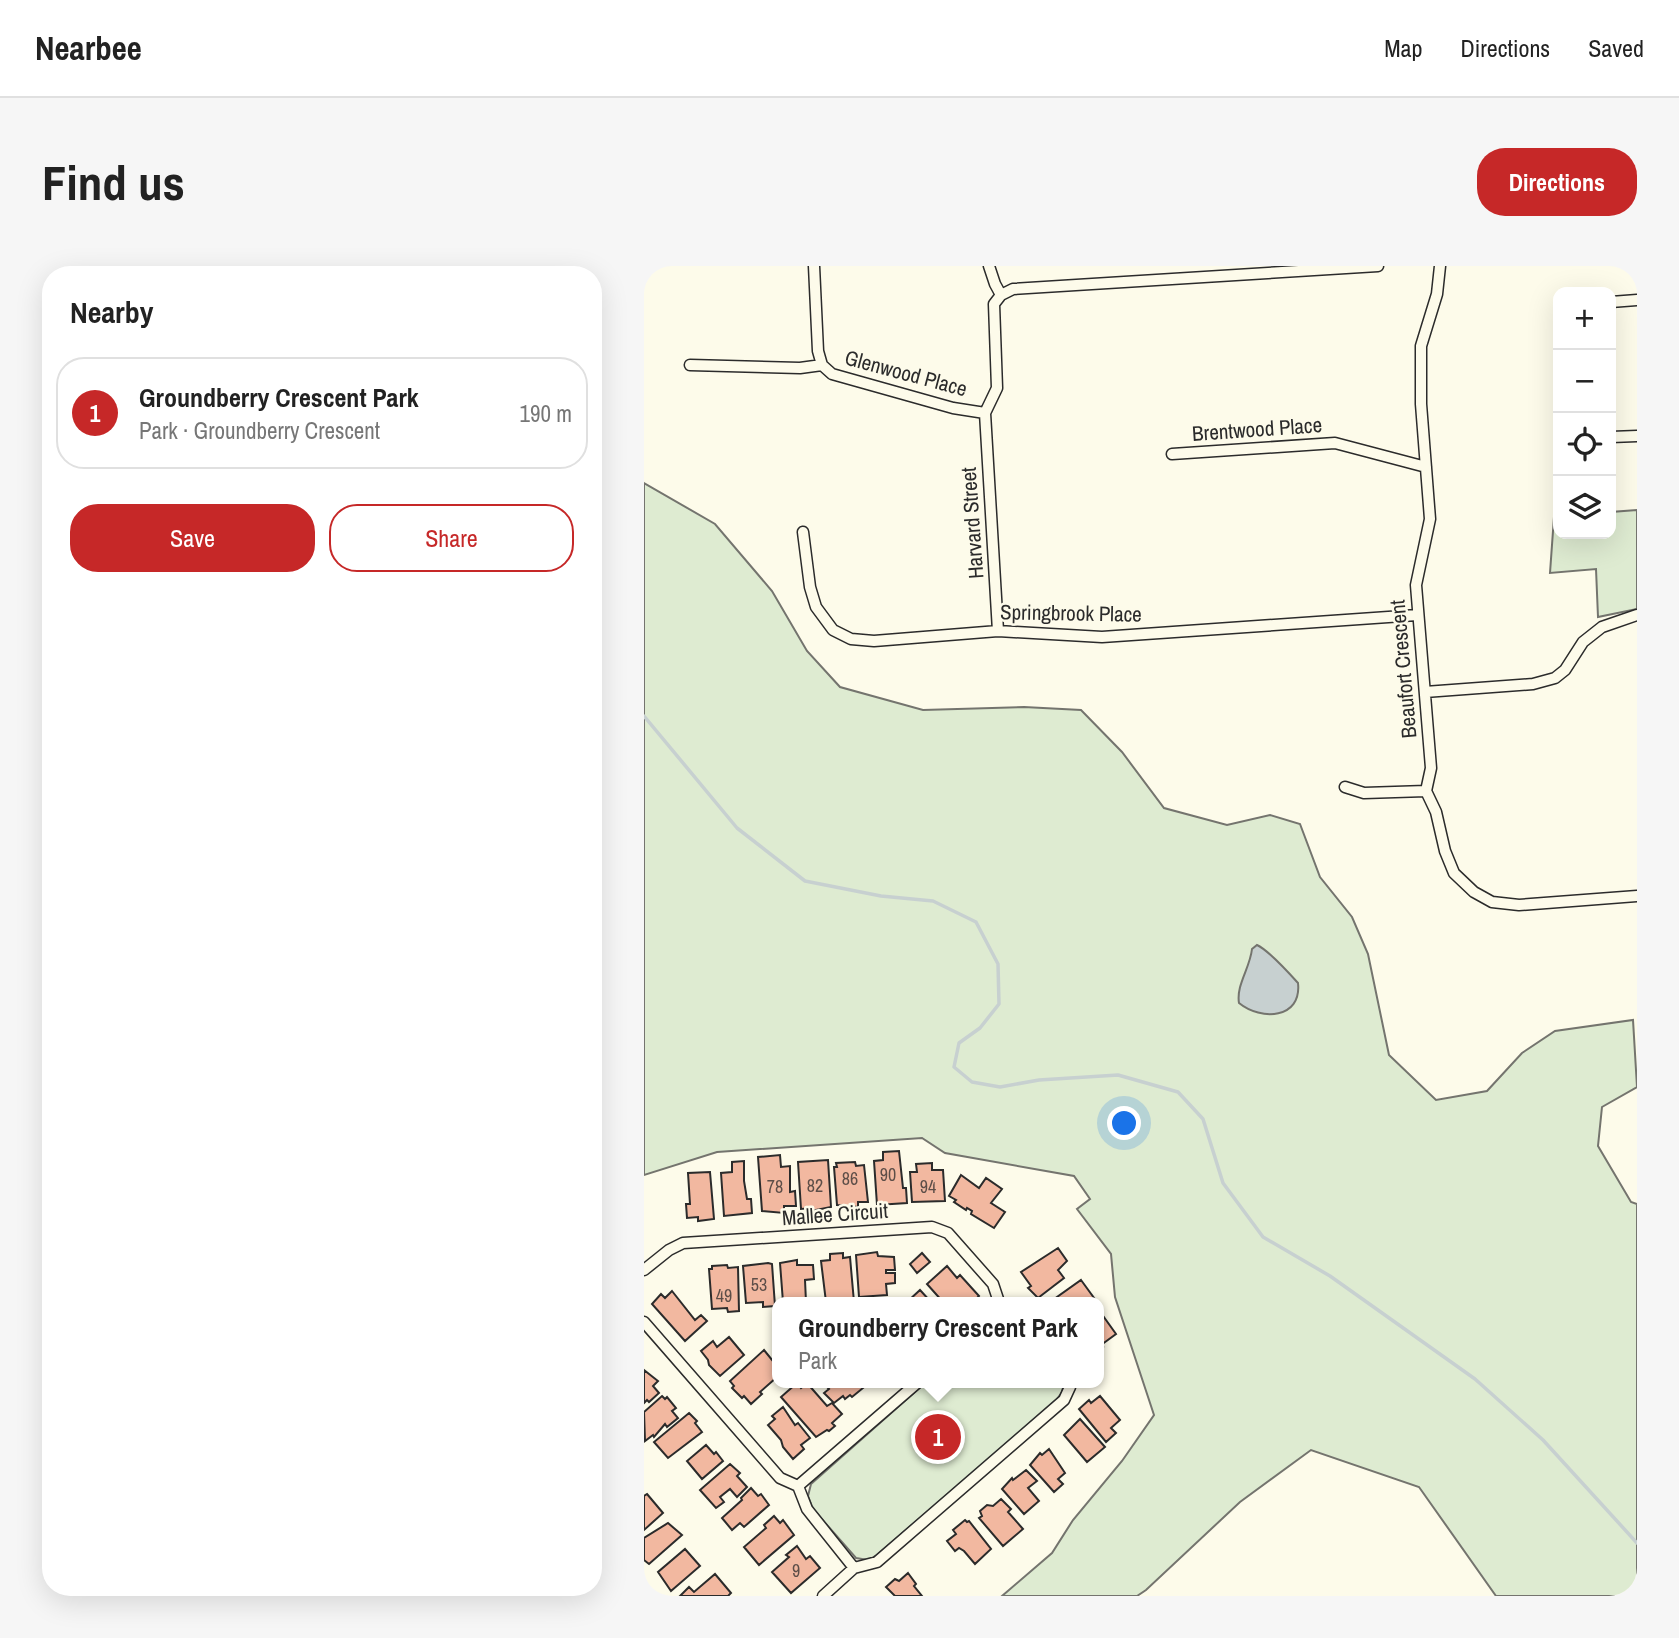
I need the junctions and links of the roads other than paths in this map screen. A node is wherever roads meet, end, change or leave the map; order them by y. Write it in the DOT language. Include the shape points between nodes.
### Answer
graph roads {
  1 [pos="814,266"];
  2 [pos="989,266"];
  3 [pos="1378,266"];
  4 [pos="1440,266"];
  5 [pos="1001,295"];
  6 [pos="1637,300"];
  7 [pos="1616,302"];
  8 [pos="690,365"];
  9 [pos="822,365"];
  10 [pos="985,413"];
  11 [pos="1637,436"];
  12 [pos="1616,437"];
  13 [pos="1172,454"];
  14 [pos="1426,467"];
  15 [pos="803,532"];
  16 [pos="1417,615"];
  17 [pos="1637,615"];
  18 [pos="998,631"];
  19 [pos="1425,691"];
  20 [pos="1345,787"];
  21 [pos="1426,791"];
  22 [pos="1637,896"];
  23 [pos="644,1270"];
  24 [pos="997,1297"];
  25 [pos="644,1322"];
  26 [pos="910,1388"];
  27 [pos="1070,1388"];
  28 [pos="798,1486"];
  29 [pos="854,1568"];
  30 [pos="823,1596"];
  1 -- 9 [label="street"];
  2 -- 5 [label="street"];
  3 -- 5 [label="street" via="1013,289"];
  4 -- 14 [label="street, Beaufort Crescent" via="1437,294 1421,346"];
  5 -- 10 [label="street, Glenwood Place" via="994,304 998,388"];
  6 -- 7 [label="street"];
  8 -- 9 [label="street"];
  9 -- 10 [label="street, Glenwood Place" via="844,378"];
  10 -- 18 [label="street, Harvard Street"];
  11 -- 12 [label="street"];
  13 -- 14 [label="street, Brentwood Place" via="1335,443"];
  14 -- 16 [label="street, Beaufort Crescent" via="1430,519 1416,585"];
  15 -- 18 [label="street, Springbrook Place" via="816,607 834,630 850,639"];
  16 -- 18 [label="street, Springbrook Place" via="1102,637"];
  16 -- 19 [label="street, Beaufort Crescent"];
  17 -- 19 [label="street" via="1602,627 1583,642 1555,678 1533,684"];
  19 -- 21 [label="street, Beaufort Crescent" via="1431,768"];
  20 -- 21 [label="street" via="1364,793"];
  21 -- 22 [label="street, Beaufort Crescent" via="1454,873 1492,902 1519,905"];
  23 -- 24 [label="street, Mallee Circuit" via="683,1243 932,1227 948,1233 993,1284"];
  25 -- 28 [label="street" via="780,1478"];
  26 -- 28 [label="street"];
  27 -- 29 [label="street" via="1064,1400 877,1563"];
  28 -- 29 [label="street" via="807,1509"];
  29 -- 30 [label="street"];
}
